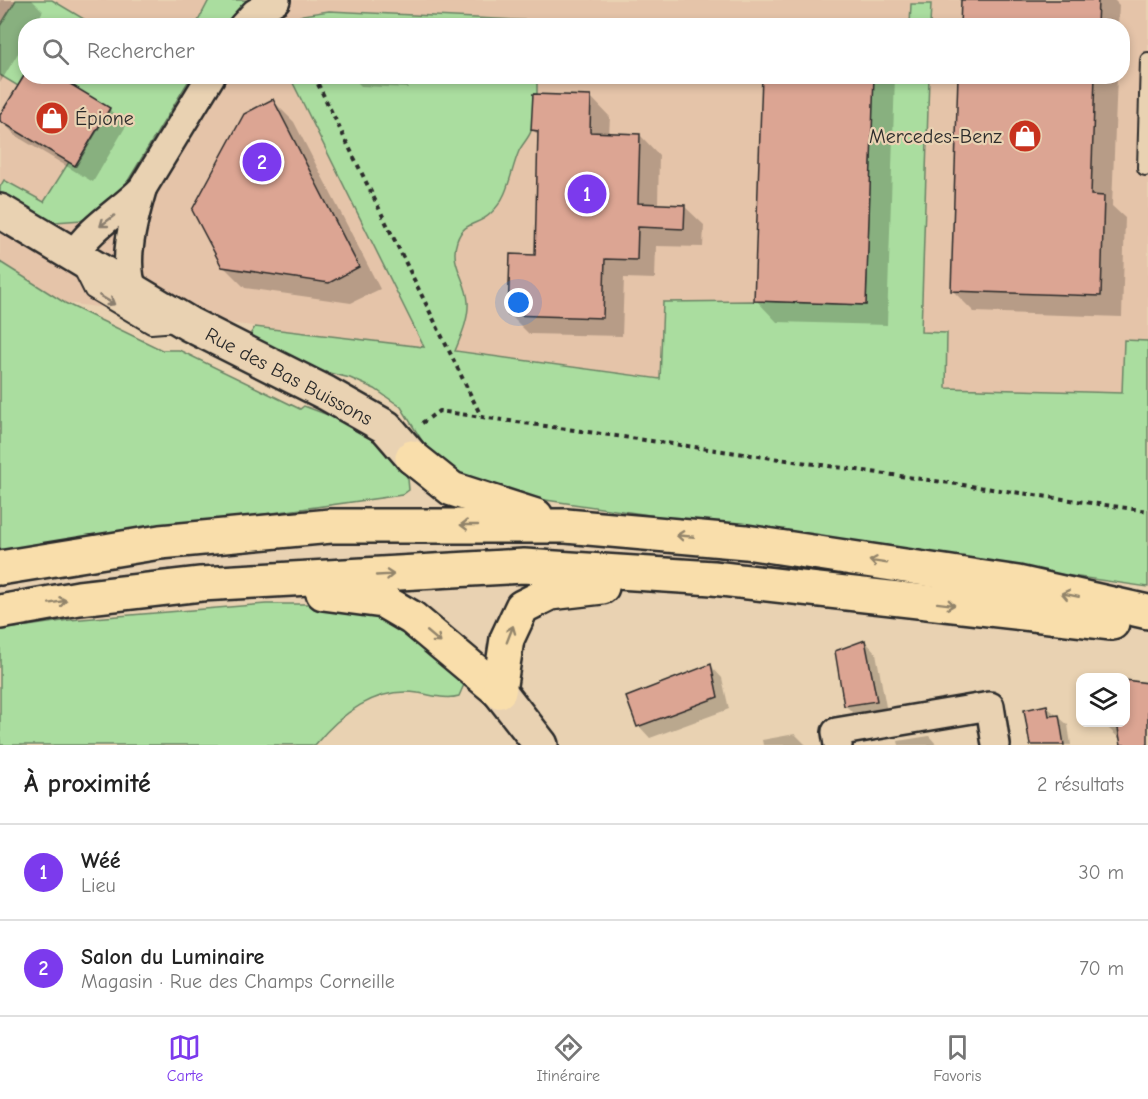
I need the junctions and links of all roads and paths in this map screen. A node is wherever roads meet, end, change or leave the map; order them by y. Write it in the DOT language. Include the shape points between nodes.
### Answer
graph roads {
  1 [pos="276,0"];
  2 [pos="251,18"];
  3 [pos="1148,60"];
  4 [pos="206,84"];
  5 [pos="318,84"];
  6 [pos="1145,168"];
  7 [pos="142,189"];
  8 [pos="0,210"];
  9 [pos="74,254"];
  10 [pos="134,291"];
  11 [pos="189,324"];
  12 [pos="482,417"];
  13 [pos="412,457"];
  14 [pos="1148,511"];
  15 [pos="566,526"];
  16 [pos="0,568"];
  17 [pos="201,584"];
  18 [pos="888,597"];
  19 [pos="0,612"];
  20 [pos="1148,612"];
  21 [pos="1148,627"];
  22 [pos="499,691"];
  23 [pos="541,745"];
  24 [pos="838,745"];
  25 [pos="996,745"];
  1 -- 2 [label="street"];
  3 -- 6 [label="lane"];
  4 -- 7 [label="street"];
  5 -- 12 [label="path"];
  7 -- 9 [label="street, one-way" via="84,239"];
  7 -- 10 [label="street" via="130,232 130,279"];
  8 -- 9 [label="street, Rue des Bas Buissons"];
  9 -- 10 [label="street, Rue des Bas Buissons"];
  9 -- 11 [label="lane, Rue des Bas Buissons, one-way" via="92,291 151,327"];
  10 -- 11 [label="street, Rue des Bas Buissons"];
  11 -- 13 [label="street, Rue des Bas Buissons" via="386,427"];
  12 -- 13 [label="path" via="439,411 417,426"];
  12 -- 14 [label="path"];
  13 -- 15 [label="main road" via="452,489"];
  15 -- 16 [label="main road, one-way" via="331,526 160,542"];
  20 -- 15 [label="main road, one-way" via="1018,583 746,542"];
  17 -- 18 [label="main road, one-way" via="524,566 713,578"];
  19 -- 17 [label="main road, one-way"];
  17 -- 22 [label="main road, one-way" via="243,598 308,592 383,601 412,618"];
  18 -- 21 [label="main road, one-way"];
  22 -- 18 [label="main road, one-way" via="507,639 522,608 550,593 609,586 675,589 842,608"];
  22 -- 23 [label="street"];
  24 -- 25 [label="street" via="836,732 990,706"];
}
